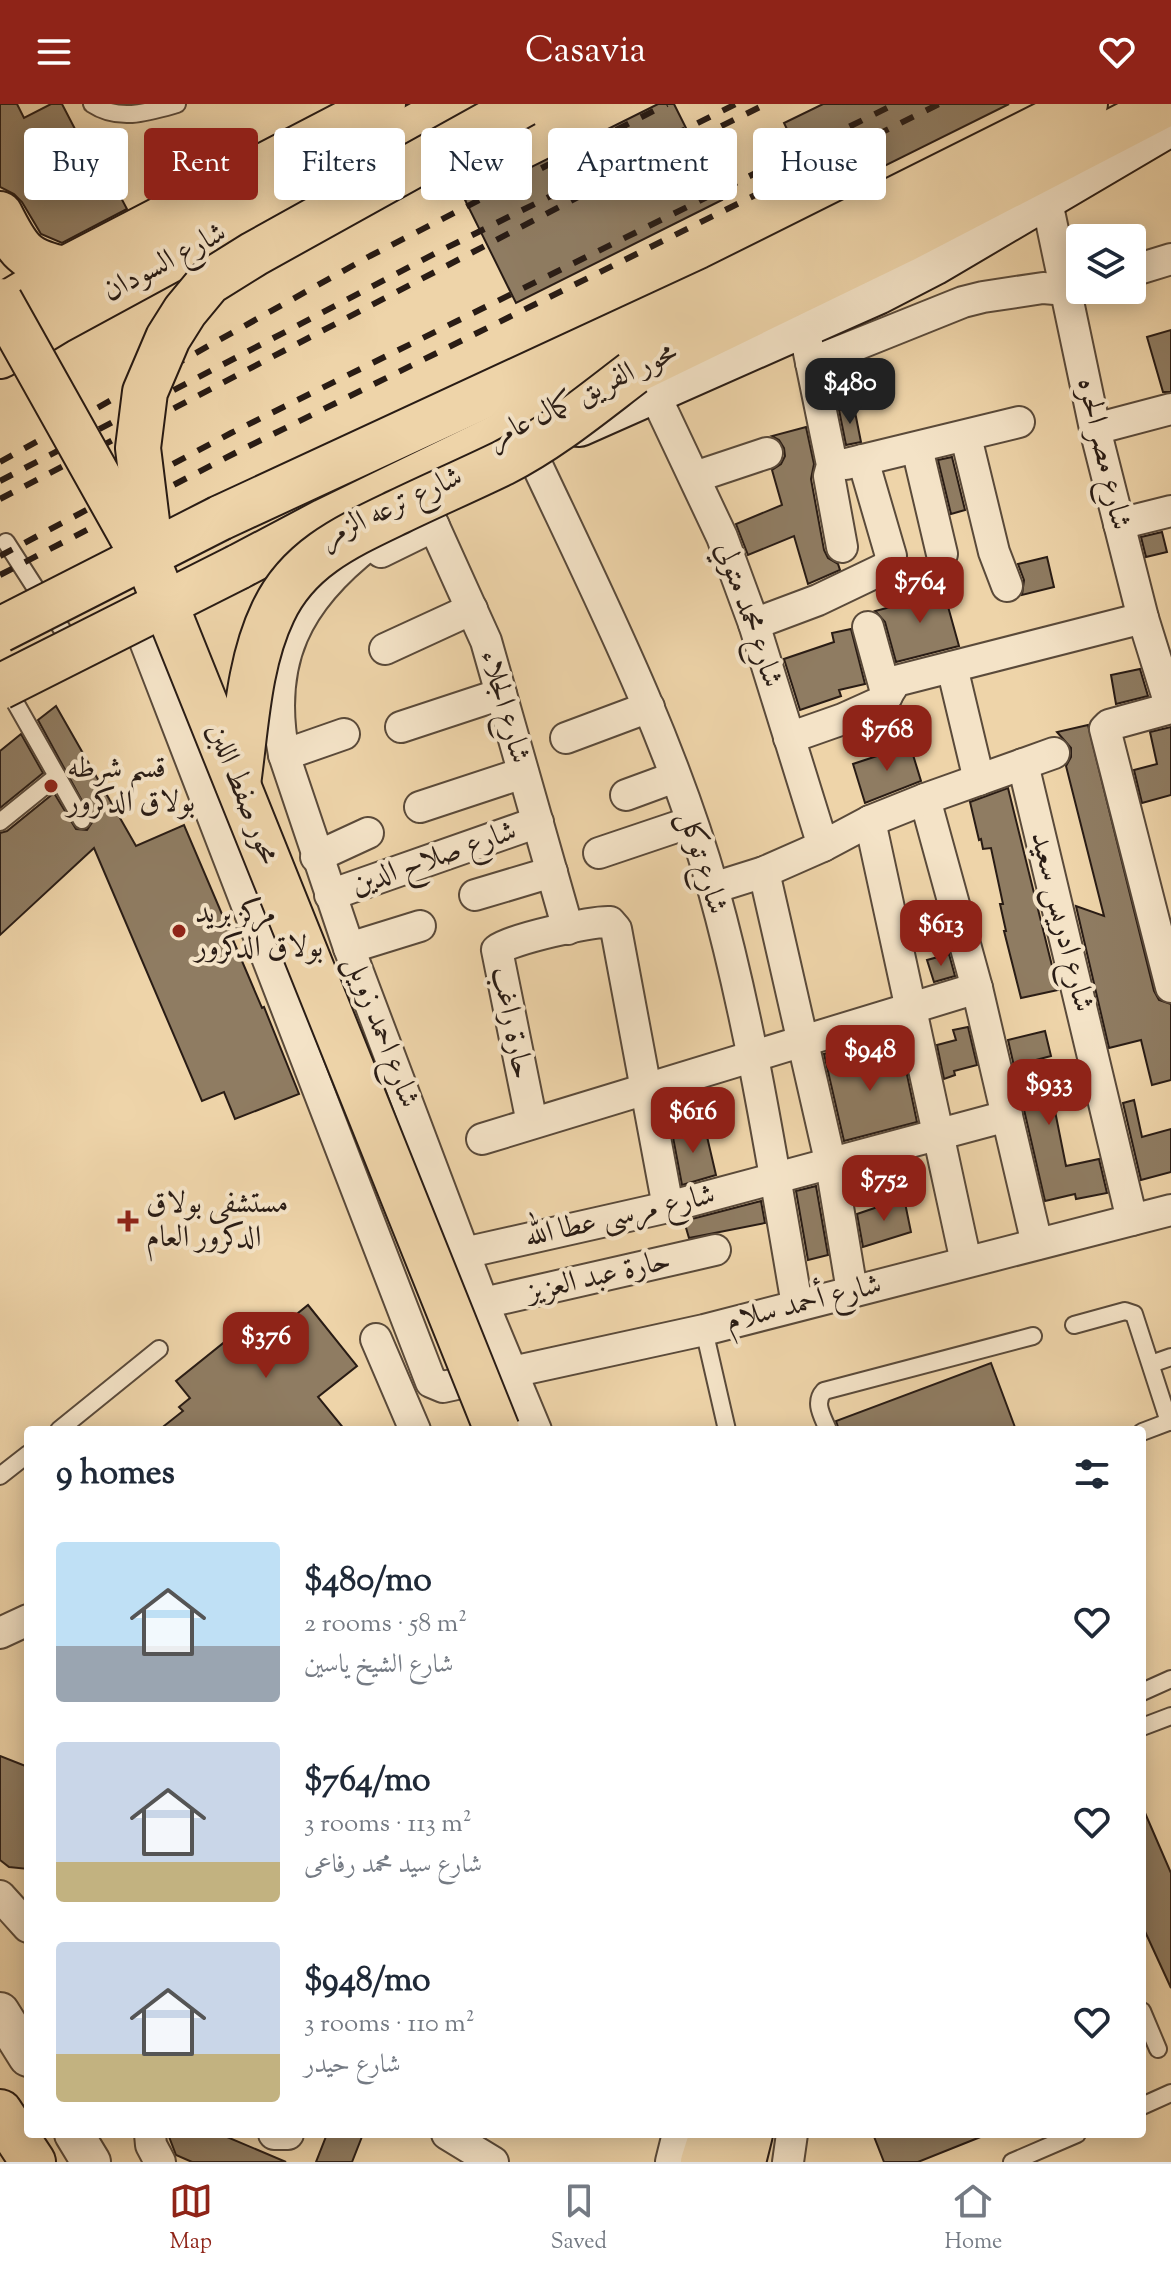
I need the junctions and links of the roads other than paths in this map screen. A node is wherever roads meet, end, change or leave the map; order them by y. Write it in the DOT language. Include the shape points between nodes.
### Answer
graph roads {
  1 [pos="92,104"];
  2 [pos="177,104"];
  3 [pos="383,104"];
  4 [pos="457,104"];
  5 [pos="524,104"];
  6 [pos="1085,104"];
  7 [pos="1166,104"];
  8 [pos="1171,123"];
  9 [pos="1046,197"];
  10 [pos="0,214"];
  11 [pos="1171,259"];
  12 [pos="1066,262"];
  13 [pos="1146,267"];
  14 [pos="65,269"];
  15 [pos="1066,288"];
  16 [pos="0,301"];
  17 [pos="1076,304"];
  18 [pos="0,308"];
  19 [pos="808,344"];
  20 [pos="13,354"];
  21 [pos="643,382"];
  22 [pos="1171,409"];
  23 [pos="1019,422"];
  24 [pos="1095,429"];
  25 [pos="966,437"];
  26 [pos="528,446"];
  27 [pos="917,448"];
  28 [pos="767,453"];
  29 [pos="863,460"];
  30 [pos="831,468"];
  31 [pos="695,477"];
  32 [pos="426,509"];
  33 [pos="1171,511"];
  34 [pos="1119,524"];
  35 [pos="6,542"];
  36 [pos="842,547"];
  37 [pos="381,552"];
  38 [pos="942,554"];
  39 [pos="154,576"];
  40 [pos="1007,586"];
  41 [pos="472,609"];
  42 [pos="1143,618"];
  43 [pos="754,624"];
  44 [pos="868,627"];
  45 [pos="0,630"];
  46 [pos="141,631"];
  47 [pos="385,649"];
  48 [pos="81,659"];
  49 [pos="952,667"];
  50 [pos="4,694"];
  51 [pos="501,694"];
  52 [pos="885,699"];
  53 [pos="649,707"];
  54 [pos="1171,708"];
  55 [pos="401,727"];
  56 [pos="344,734"];
  57 [pos="566,738"];
  58 [pos="789,738"];
  59 [pos="1054,753"];
  60 [pos="284,755"];
  61 [pos="1023,764"];
  62 [pos="523,773"];
  63 [pos="57,776"];
  64 [pos="675,777"];
  65 [pos="979,780"];
  66 [pos="238,784"];
  67 [pos="626,795"];
  68 [pos="925,799"];
  69 [pos="420,807"];
  70 [pos="82,820"];
  71 [pos="870,821"];
  72 [pos="0,822"];
  73 [pos="538,822"];
  74 [pos="691,822"];
  75 [pos="368,833"];
  76 [pos="823,846"];
  77 [pos="599,853"];
  78 [pos="316,857"];
  79 [pos="552,872"];
  80 [pos="764,872"];
  81 [pos="713,888"];
  82 [pos="330,895"];
  83 [pos="475,895"];
  84 [pos="420,926"];
  85 [pos="568,929"];
  86 [pos="349,948"];
  87 [pos="1171,987"];
  88 [pos="977,988"];
  89 [pos="911,1007"];
  90 [pos="803,1039"];
  91 [pos="753,1055"];
  92 [pos="645,1088"];
  93 [pos="1007,1116"];
  94 [pos="532,1123"];
  95 [pos="938,1135"];
  96 [pos="482,1139"];
  97 [pos="831,1165"];
  98 [pos="775,1179"];
  99 [pos="668,1207"];
  100 [pos="1171,1210"];
  101 [pos="1132,1220"];
  102 [pos="1037,1244"];
  103 [pos="715,1250"];
  104 [pos="464,1253"];
  105 [pos="966,1262"];
  106 [pos="852,1291"];
  107 [pos="483,1303"];
  108 [pos="797,1305"];
  109 [pos="1074,1325"];
  110 [pos="704,1330"];
  111 [pos="1033,1336"];
  112 [pos="376,1339"];
  113 [pos="159,1349"];
  114 [pos="1171,1357"];
  115 [pos="1151,1364"];
  116 [pos="511,1372"];
  117 [pos="1170,1421"];
  118 [pos="64,1426"];
  119 [pos="413,1426"];
  120 [pos="495,1426"];
  121 [pos="534,1426"];
  122 [pos="726,1426"];
  123 [pos="826,1426"];
  124 [pos="1146,1430"];
  125 [pos="24,1457"];
  126 [pos="0,1476"];
  127 [pos="24,1622"];
  128 [pos="0,1633"];
  129 [pos="1171,1679"];
  130 [pos="1146,1690"];
  131 [pos="1171,1716"];
  132 [pos="1146,1725"];
  133 [pos="0,1896"];
  134 [pos="24,1923"];
  135 [pos="1146,2020"];
  136 [pos="1158,2049"];
  137 [pos="1171,2093"];
  138 [pos="1146,2104"];
  139 [pos="0,2112"];
  140 [pos="76,2138"];
  141 [pos="150,2138"];
  142 [pos="454,2138"];
  143 [pos="738,2138"];
  144 [pos="791,2138"];
  145 [pos="1068,2138"];
  146 [pos="704,2150"];
  147 [pos="33,2162"];
  148 [pos="91,2162"];
  149 [pos="160,2162"];
  150 [pos="493,2162"];
  151 [pos="788,2162"];
  152 [pos="1012,2162"];
  1 -- 2 [label="lane" via="128,116"];
  3 -- 14 [label="main road, شارع السودان"];
  4 -- 20 [label="main road, شارع السودان" via="56,322"];
  5 -- 39 [label="main road, bridge" via="254,254 209,282 185,311 145,392 138,448"];
  6 -- 45 [label="main road, محور الفريق كمال عامر, bridge" via="731,281 220,518"];
  7 -- 21 [label="main road, محور الفريق كمال عامر"];
  8 -- 9 [label="main road, شارع ترعه الزمر"];
  9 -- 12 [label="street, شارع مصر الحره"];
  9 -- 19 [label="main road, شارع ترعه الزمر"];
  10 -- 14 [label="main road" via="28,257"];
  11 -- 13 [label="street"];
  14 -- 18 [label="main road, شارع السودان"];
  15 -- 19 [label="street" via="983,297"];
  16 -- 20 [label="main road, محور صفط اللبن, bridge"];
  17 -- 24 [label="street, شارع مصر الحره"];
  19 -- 21 [label="main road, شارع ترعه الزمر"];
  19 -- 30 [label="street"];
  20 -- 39 [label="main road, محور صفط اللبن, bridge"];
  21 -- 26 [label="main road, شارع ترعه الزمر"];
  21 -- 31 [label="street, شارع محمد متولي"];
  21 -- 50 [label="main road, محور الفريق كمال عامر, bridge" via="325,521"];
  21 -- 66 [label="main road, bridge" via="524,451 342,538 305,567 264,634"];
  22 -- 24 [label="street"];
  23 -- 25 [label="street"];
  24 -- 34 [label="street, شارع مصر الحره"];
  25 -- 27 [label="street"];
  25 -- 40 [label="street"];
  26 -- 32 [label="main road, شارع ترعه الزمر"];
  26 -- 53 [label="street, شارع توكل"];
  27 -- 29 [label="street"];
  27 -- 38 [label="street"];
  28 -- 31 [label="street"];
  29 -- 30 [label="street"];
  29 -- 43 [label="street" via="891,556 887,567"];
  30 -- 36 [label="street"];
  31 -- 43 [label="street, شارع محمد متولي"];
  32 -- 37 [label="street"];
  32 -- 41 [label="street, شارع الجلاء"];
  32 -- 46 [label="main road, شارع ترعه الزمر"];
  32 -- 60 [label="street, شارع احمد زويل" via="345,563 307,610 291,639 279,680 277,715"];
  33 -- 34 [label="street"];
  34 -- 42 [label="street, شارع مصر الحره"];
  35 -- 48 [label="lane"];
  39 -- 66 [label="main road, محور صفط اللبن, bridge"];
  41 -- 47 [label="street"];
  41 -- 51 [label="street, شارع الجلاء"];
  42 -- 49 [label="street"];
  42 -- 54 [label="street, شارع مصر الحره"];
  43 -- 58 [label="street, شارع محمد متولي"];
  44 -- 52 [label="street"];
  46 -- 48 [label="main road, شارع ترعه الزمر"];
  46 -- 116 [label="street, شارع أحمد سلام" via="425,1367 435,1385 443,1387"];
  48 -- 50 [label="main road, شارع ترعه الزمر"];
  49 -- 52 [label="street" via="896,681"];
  49 -- 65 [label="street"];
  50 -- 63 [label="lane"];
  51 -- 55 [label="street"];
  51 -- 62 [label="street, شارع الجلاء"];
  52 -- 58 [label="street"];
  53 -- 57 [label="street"];
  53 -- 64 [label="street, شارع توكل"];
  54 -- 87 [label="street" via="1105,729"];
  56 -- 60 [label="street"];
  58 -- 76 [label="street, شارع محمد متولي"];
  59 -- 61 [label="street"];
  60 -- 78 [label="street, شارع احمد زويل"];
  61 -- 65 [label="street"];
  61 -- 101 [label="street, شارع ادريس سعيد"];
  62 -- 69 [label="street"];
  62 -- 73 [label="street, شارع الجلاء"];
  63 -- 70 [label="lane"];
  63 -- 72 [label="lane"];
  64 -- 67 [label="street"];
  64 -- 74 [label="street, شارع توكل"];
  65 -- 68 [label="street"];
  66 -- 120 [label="main road, محور صفط اللبن, bridge"];
  68 -- 71 [label="street"];
  68 -- 88 [label="street"];
  71 -- 76 [label="street"];
  71 -- 89 [label="street"];
  73 -- 79 [label="street, شارع الجلاء"];
  73 -- 82 [label="street, شارع صلاح الدين"];
  74 -- 77 [label="street"];
  74 -- 81 [label="street, شارع توكل"];
  75 -- 78 [label="street"];
  76 -- 80 [label="street"];
  78 -- 82 [label="street, شارع احمد زويل"];
  79 -- 83 [label="street"];
  79 -- 85 [label="street, شارع الجلاء"];
  80 -- 81 [label="street"];
  80 -- 90 [label="street"];
  81 -- 91 [label="street, شارع توكل"];
  82 -- 86 [label="street, شارع احمد زويل"];
  84 -- 86 [label="street"];
  85 -- 92 [label="street" via="606,921 615,925"];
  85 -- 94 [label="street, حارة راغب" via="497,950"];
  86 -- 104 [label="street, شارع احمد زويل"];
  88 -- 89 [label="street"];
  88 -- 93 [label="street"];
  89 -- 90 [label="street"];
  89 -- 95 [label="street"];
  90 -- 91 [label="street"];
  90 -- 97 [label="street"];
  91 -- 92 [label="street"];
  91 -- 98 [label="street, شارع توكل"];
  92 -- 94 [label="street"];
  92 -- 99 [label="street"];
  93 -- 95 [label="street, شارع مرسى عطا الله"];
  93 -- 102 [label="street"];
  94 -- 96 [label="street"];
  95 -- 97 [label="street, شارع مرسى عطا الله"];
  95 -- 105 [label="street"];
  97 -- 98 [label="street, شارع مرسى عطا الله"];
  97 -- 106 [label="street"];
  98 -- 99 [label="street, شارع مرسى عطا الله"];
  98 -- 108 [label="street, شارع توكل"];
  99 -- 104 [label="street, شارع مرسى عطا الله"];
  100 -- 101 [label="street, شارع أحمد سلام"];
  101 -- 102 [label="street, شارع أحمد سلام"];
  102 -- 105 [label="street, شارع أحمد سلام"];
  103 -- 107 [label="street, حارة عبد العزيز"];
  104 -- 107 [label="street, شارع احمد زويل"];
  105 -- 106 [label="street, شارع أحمد سلام"];
  106 -- 108 [label="street, شارع أحمد سلام"];
  107 -- 116 [label="street, شارع احمد زويل"];
  108 -- 110 [label="street, شارع أحمد سلام"];
  109 -- 115 [label="lane" via="1130,1311"];
  110 -- 116 [label="street, شارع أحمد سلام"];
  110 -- 122 [label="lane"];
  111 -- 123 [label="lane" via="824,1391 819,1406"];
  112 -- 119 [label="street"];
  113 -- 118 [label="lane"];
  114 -- 115 [label="lane"];
  115 -- 117 [label="lane"];
  116 -- 121 [label="street, شارع احمد زويل"];
  117 -- 124 [label="lane"];
  125 -- 126 [label="lane"];
  127 -- 128 [label="street"];
  129 -- 130 [label="lane"];
  131 -- 132 [label="lane"];
  133 -- 134 [label="street"];
  135 -- 136 [label="lane"];
  137 -- 138 [label="lane"];
  139 -- 147 [label="main road"];
  140 -- 148 [label="street"];
  141 -- 149 [label="street"];
  142 -- 150 [label="street"];
  143 -- 146 [label="main road"];
  144 -- 151 [label="street"];
  145 -- 152 [label="lane"];
}
